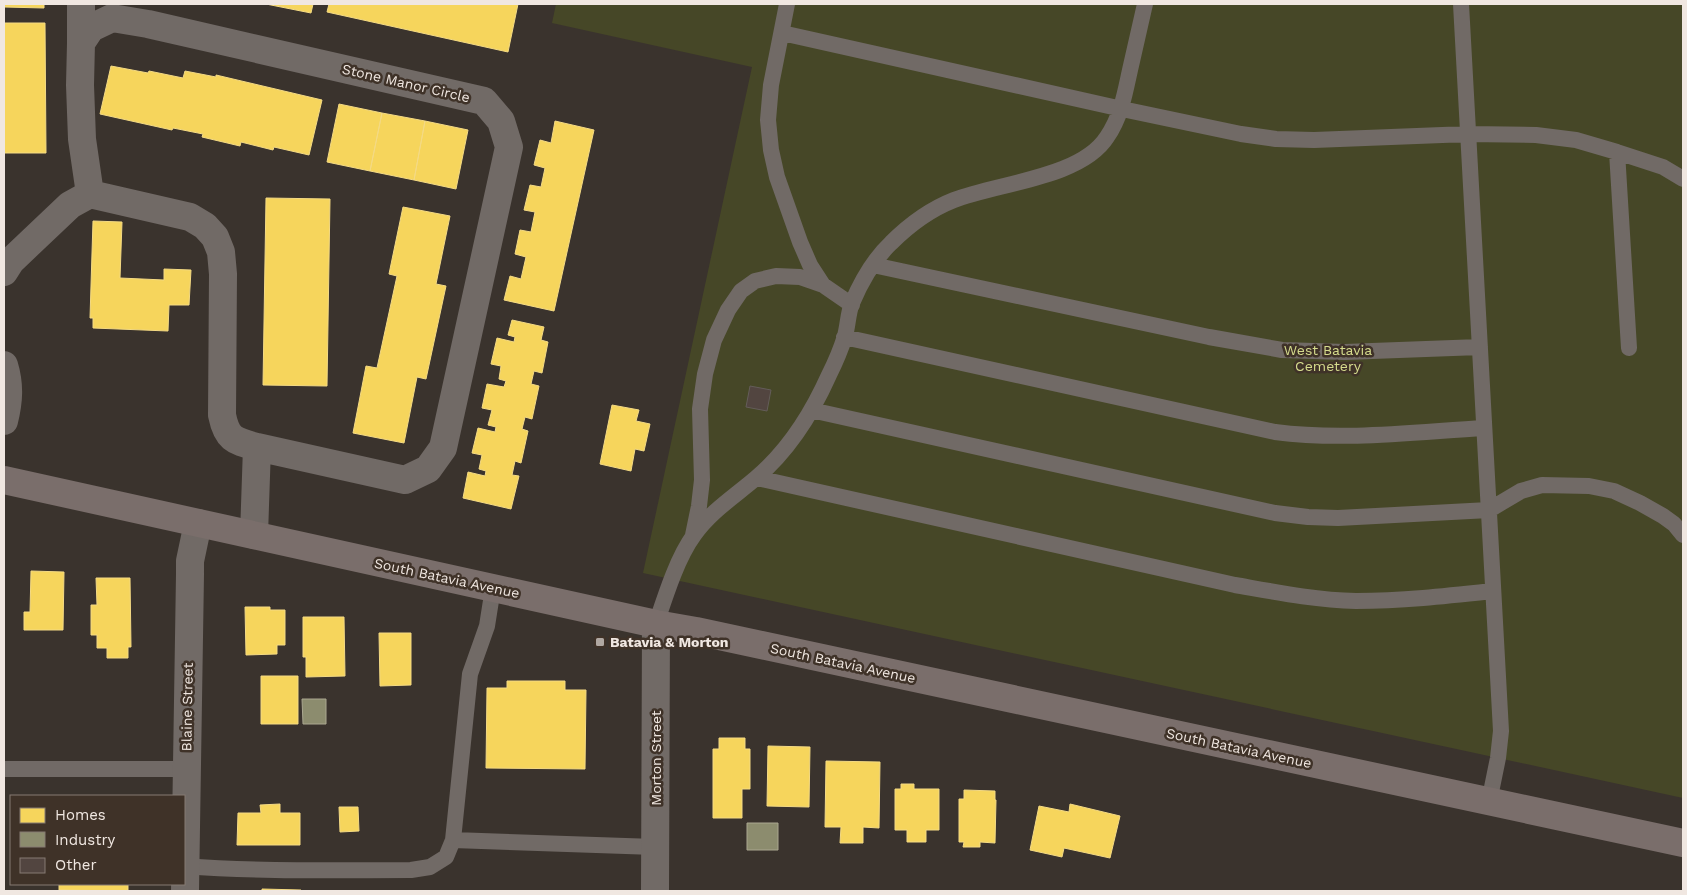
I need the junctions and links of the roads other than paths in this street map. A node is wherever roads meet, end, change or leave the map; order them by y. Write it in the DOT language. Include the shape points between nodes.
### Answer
graph roads {
  1 [pos="81,4"];
  2 [pos="787,4"];
  3 [pos="1145,4"];
  4 [pos="1461,4"];
  5 [pos="782,33"];
  6 [pos="81,42"];
  7 [pos="1122,109"];
  8 [pos="1468,134"];
  9 [pos="1617,152"];
  10 [pos="1683,161"];
  11 [pos="1663,167"];
  12 [pos="1683,179"];
  13 [pos="90,194"];
  14 [pos="873,265"];
  15 [pos="4,272"];
  16 [pos="823,285"];
  17 [pos="852,305"];
  18 [pos="844,337"];
  19 [pos="1480,347"];
  20 [pos="1629,348"];
  21 [pos="4,365"];
  22 [pos="811,410"];
  23 [pos="4,421"];
  24 [pos="1484,428"];
  25 [pos="257,447"];
  26 [pos="757,478"];
  27 [pos="4,480"];
  28 [pos="1489,510"];
  29 [pos="198,523"];
  30 [pos="1680,529"];
  31 [pos="254,535"];
  32 [pos="693,535"];
  33 [pos="493,588"];
  34 [pos="1493,592"];
  35 [pos="656,624"];
  36 [pos="186,769"];
  37 [pos="4,770"];
  38 [pos="1489,802"];
  39 [pos="453,840"];
  40 [pos="1683,843"];
  41 [pos="656,847"];
  42 [pos="185,879"];
  43 [pos="655,891"];
  1 -- 6 [label="street"];
  2 -- 5 [label="lane"];
  3 -- 7 [label="lane"];
  4 -- 8 [label="lane"];
  5 -- 7 [label="lane"];
  5 -- 16 [label="lane" via="771,85 768,120 771,150 800,242"];
  6 -- 13 [label="street" via="82,139"];
  6 -- 25 [label="street, Stone Manor Circle" via="91,28 112,18 148,24 484,101 502,121 509,147 443,448 428,469 405,480"];
  7 -- 8 [label="lane" via="1276,139"];
  7 -- 14 [label="lane" via="1108,137 1082,160 1066,168 954,200 936,209 890,244"];
  8 -- 9 [label="lane" via="1536,135 1576,140"];
  8 -- 19 [label="lane"];
  9 -- 11 [label="lane"];
  9 -- 20 [label="lane"];
  10 -- 11 [label="lane"];
  11 -- 12 [label="lane"];
  13 -- 15 [label="street" via="70,205"];
  13 -- 25 [label="street, Stone Manor Circle" via="190,217 215,237 221,252 223,274 222,415 228,434 236,442"];
  14 -- 17 [label="lane"];
  14 -- 19 [label="lane" via="1282,350 1345,352"];
  16 -- 17 [label="lane"];
  16 -- 32 [label="lane" via="800,277 776,276 755,282 741,291 728,310 714,340 705,374 700,409 702,480"];
  17 -- 18 [label="lane"];
  18 -- 22 [label="lane"];
  18 -- 24 [label="lane" via="1302,436"];
  19 -- 24 [label="lane"];
  21 -- 23 [label="street" via="9,392"];
  22 -- 26 [label="lane" via="795,435"];
  22 -- 28 [label="lane" via="1275,513 1338,518"];
  24 -- 28 [label="lane"];
  25 -- 31 [label="street"];
  26 -- 32 [label="lane"];
  26 -- 34 [label="lane" via="1235,584 1316,598 1392,601"];
  27 -- 29 [label="main road, South Batavia Avenue"];
  28 -- 30 [label="lane" via="1521,491 1542,485 1588,486 1614,491 1648,507"];
  28 -- 34 [label="lane"];
  29 -- 31 [label="main road, South Batavia Avenue"];
  29 -- 36 [label="street, Blaine Street" via="190,561"];
  31 -- 33 [label="main road, South Batavia Avenue"];
  32 -- 35 [label="lane" via="673,576"];
  33 -- 35 [label="main road, South Batavia Avenue"];
  33 -- 39 [label="lane" via="487,626 470,674"];
  34 -- 38 [label="lane" via="1501,730"];
  35 -- 38 [label="main road, South Batavia Avenue"];
  35 -- 41 [label="street, Morton Street"];
  36 -- 37 [label="lane"];
  36 -- 42 [label="street, Blaine Street"];
  38 -- 40 [label="main road, South Batavia Avenue"];
  39 -- 41 [label="lane"];
  39 -- 42 [label="lane" via="446,857 430,867 411,870 222,869"];
  41 -- 43 [label="street, Morton Street"];
}
